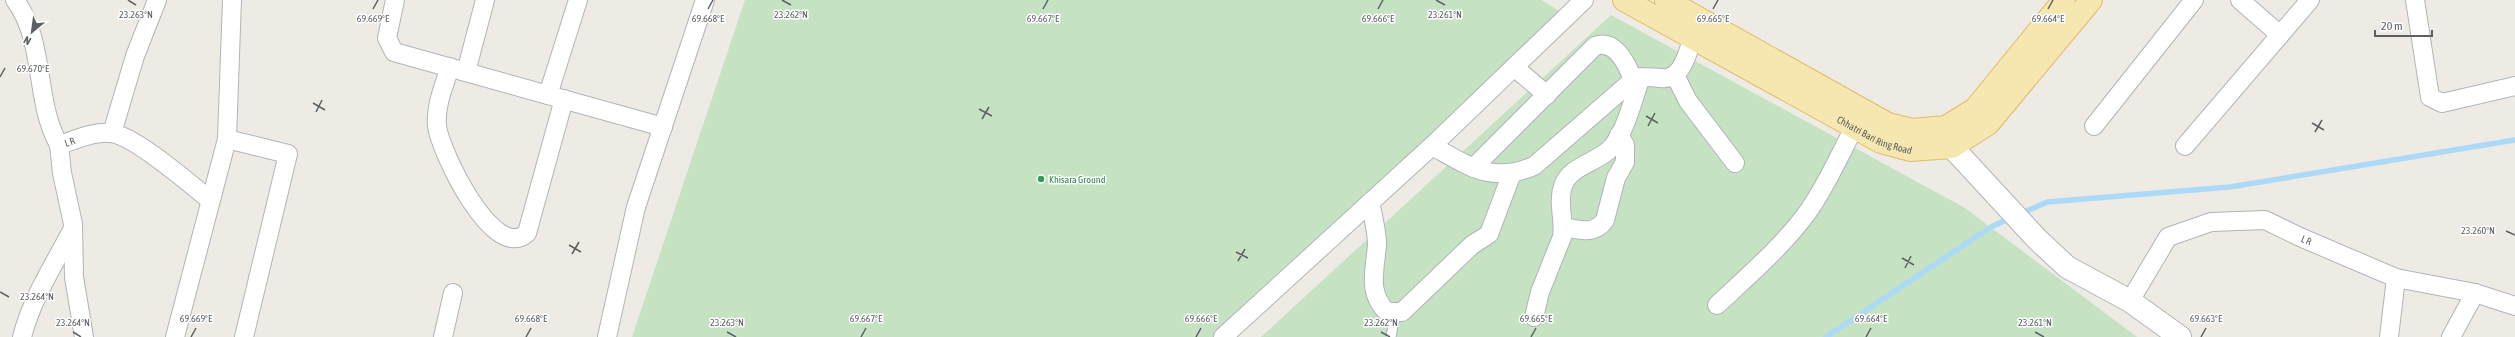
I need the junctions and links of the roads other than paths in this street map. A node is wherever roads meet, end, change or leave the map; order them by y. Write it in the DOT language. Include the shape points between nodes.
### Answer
graph roads {
  1 [pos="15,0"];
  2 [pos="157,0"];
  3 [pos="232,0"];
  4 [pos="395,0"];
  5 [pos="485,0"];
  6 [pos="578,0"];
  7 [pos="705,0"];
  8 [pos="1584,0"];
  9 [pos="1624,0"];
  10 [pos="1666,0"];
  11 [pos="2064,0"];
  12 [pos="2091,0"];
  13 [pos="2194,0"];
  14 [pos="2240,0"];
  15 [pos="2310,0"];
  16 [pos="2414,0"];
  17 [pos="2280,35"];
  18 [pos="1693,38"];
  19 [pos="1514,67"];
  20 [pos="458,69"];
  21 [pos="1675,75"];
  22 [pos="1637,78"];
  23 [pos="2515,86"];
  24 [pos="1547,95"];
  25 [pos="556,97"];
  26 [pos="2094,126"];
  27 [pos="663,127"];
  28 [pos="1854,128"];
  29 [pos="112,133"];
  30 [pos="1619,136"];
  31 [pos="227,139"];
  32 [pos="59,145"];
  33 [pos="1432,146"];
  34 [pos="2185,146"];
  35 [pos="1952,147"];
  36 [pos="1735,163"];
  37 [pos="1473,168"];
  38 [pos="1512,173"];
  39 [pos="210,200"];
  40 [pos="1370,202"];
  41 [pos="73,227"];
  42 [pos="1564,227"];
  43 [pos="2396,278"];
  44 [pos="453,293"];
  45 [pos="2475,293"];
  46 [pos="2130,301"];
  47 [pos="1718,305"];
  48 [pos="2515,306"];
  49 [pos="1395,314"];
  50 [pos="1534,317"];
  51 [pos="22,337"];
  52 [pos="84,337"];
  53 [pos="174,337"];
  54 [pos="244,337"];
  55 [pos="443,337"];
  56 [pos="607,337"];
  57 [pos="1223,337"];
  58 [pos="1391,337"];
  59 [pos="2180,337"];
  60 [pos="2388,337"];
  61 [pos="2452,337"];
  1 -- 32 [label="street, L R" via="23,11 37,51 51,130"];
  2 -- 29 [label="street" via="135,56"];
  3 -- 31 [label="street"];
  4 -- 20 [label="street" via="387,38 390,48 401,55"];
  5 -- 20 [label="street"];
  6 -- 25 [label="street"];
  7 -- 27 [label="street"];
  8 -- 19 [label="street"];
  9 -- 18 [label="main road, Chhatri Bari Ring Road"];
  10 -- 11 [label="main road, Chhatri Bari Ring Road" via="1888,124 1912,130 1946,127 1975,109"];
  12 -- 35 [label="main road, Chhatri Bari Ring Road" via="1988,124"];
  13 -- 26 [label="street"];
  14 -- 17 [label="street"];
  15 -- 17 [label="street"];
  16 -- 23 [label="street" via="2430,98 2442,103"];
  17 -- 34 [label="street"];
  18 -- 21 [label="street"];
  18 -- 28 [label="main road, Chhatri Bari Ring Road"];
  19 -- 24 [label="street"];
  19 -- 33 [label="street"];
  20 -- 25 [label="street"];
  20 -- 25 [label="street" via="437,109 437,127 441,143 470,202 490,226 509,237 517,238 527,233"];
  21 -- 22 [label="street" via="1662,79"];
  21 -- 36 [label="street" via="1688,101"];
  22 -- 24 [label="street" via="1611,46 1600,44 1581,57"];
  22 -- 30 [label="street"];
  22 -- 38 [label="street" via="1534,166"];
  24 -- 37 [label="street"];
  25 -- 27 [label="street"];
  27 -- 56 [label="street" via="636,207"];
  28 -- 35 [label="main road, Chhatri Bari Ring Road" via="1881,142 1910,150"];
  28 -- 47 [label="street" via="1807,214"];
  29 -- 32 [label="street, L R" via="101,133"];
  29 -- 39 [label="street" via="136,145 167,166"];
  30 -- 42 [label="street" via="1600,158 1577,169 1566,181 1560,202"];
  30 -- 42 [label="street" via="1625,145 1625,162 1616,178 1605,220 1601,226 1593,230"];
  31 -- 39 [label="street"];
  31 -- 54 [label="street" via="288,154"];
  32 -- 41 [label="street"];
  33 -- 37 [label="street"];
  33 -- 40 [label="street"];
  35 -- 46 [label="street" via="2037,239 2067,267"];
  37 -- 38 [label="street" via="1488,174"];
  38 -- 49 [label="street" via="1489,234 1472,245 1408,308"];
  39 -- 53 [label="street"];
  40 -- 49 [label="street" via="1376,235 1374,292 1387,312"];
  40 -- 57 [label="street"];
  41 -- 51 [label="street" via="48,278 35,297"];
  41 -- 52 [label="street" via="74,277"];
  42 -- 50 [label="street"];
  43 -- 45 [label="street, L R"];
  43 -- 46 [label="street, L R" via="2300,238 2265,220 2211,222 2168,237"];
  43 -- 60 [label="street"];
  44 -- 55 [label="street"];
  45 -- 48 [label="street, L R"];
  45 -- 61 [label="street"];
  46 -- 59 [label="street"];
  49 -- 58 [label="lane"];
}
